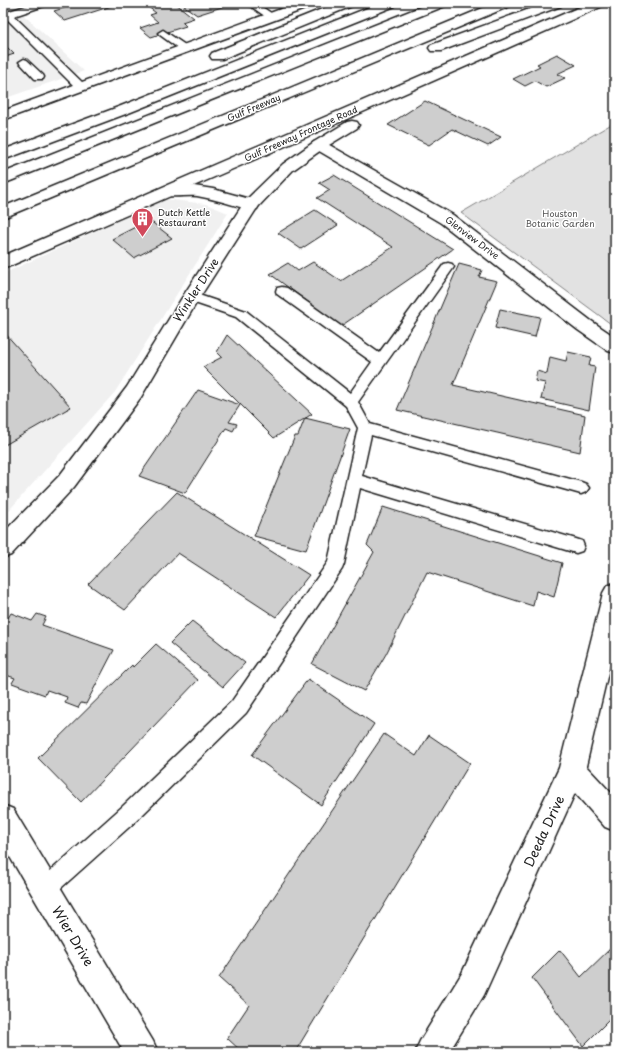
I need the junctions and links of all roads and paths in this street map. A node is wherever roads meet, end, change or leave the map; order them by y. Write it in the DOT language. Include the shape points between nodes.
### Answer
graph roads {
  1 [pos="44,3"];
  2 [pos="250,3"];
  3 [pos="309,3"];
  4 [pos="348,3"];
  5 [pos="391,3"];
  6 [pos="441,3"];
  7 [pos="506,3"];
  8 [pos="556,3"];
  9 [pos="599,3"];
  10 [pos="5,16"];
  11 [pos="272,17"];
  12 [pos="163,33"];
  13 [pos="185,49"];
  14 [pos="426,52"];
  15 [pos="404,60"];
  16 [pos="24,62"];
  17 [pos="202,62"];
  18 [pos="38,76"];
  19 [pos="430,77"];
  20 [pos="168,78"];
  21 [pos="81,87"];
  22 [pos="126,109"];
  23 [pos="3,116"];
  24 [pos="319,145"];
  25 [pos="3,155"];
  26 [pos="133,159"];
  27 [pos="3,179"];
  28 [pos="168,192"];
  29 [pos="252,205"];
  30 [pos="3,213"];
  31 [pos="3,263"];
  32 [pos="448,267"];
  33 [pos="282,291"];
  34 [pos="191,296"];
  35 [pos="615,346"];
  36 [pos="381,361"];
  37 [pos="351,402"];
  38 [pos="365,428"];
  39 [pos="354,480"];
  40 [pos="581,488"];
  41 [pos="576,546"];
  42 [pos="3,548"];
  43 [pos="615,593"];
  44 [pos="572,770"];
  45 [pos="615,817"];
  46 [pos="3,819"];
  47 [pos="44,889"];
  48 [pos="142,1052"];
  49 [pos="431,1052"];
  1 -- 10 [label="lane"];
  2 -- 11 [label="lane"];
  3 -- 11 [label="main road"];
  4 -- 17 [label="main road"];
  5 -- 22 [label="main road"];
  6 -- 27 [label="main road"];
  7 -- 26 [label="main road, Gulf Freeway"];
  8 -- 14 [label="main road"];
  9 -- 19 [label="main road, Gulf Freeway Frontage Road"];
  10 -- 21 [label="lane"];
  11 -- 13 [label="main road"];
  12 -- 13 [label="lane"];
  13 -- 21 [label="main road"];
  15 -- 26 [label="main road" via="211,139"];
  16 -- 18 [label="lane"];
  19 -- 24 [label="main road, Winkler Drive"];
  19 -- 28 [label="main road, Gulf Freeway Frontage Road"];
  20 -- 22 [label="main road"];
  21 -- 23 [label="main road"];
  22 -- 25 [label="main road"];
  24 -- 29 [label="main road, Winkler Drive" via="288,167"];
  24 -- 35 [label="main road, Glenview Drive" via="447,219"];
  26 -- 30 [label="main road, Gulf Freeway"];
  28 -- 29 [label="main road" via="200,192"];
  28 -- 31 [label="main road, Gulf Freeway Frontage Road"];
  29 -- 34 [label="main road, Winkler Drive"];
  32 -- 36 [label="lane"];
  33 -- 36 [label="lane"];
  34 -- 37 [label="lane" via="241,314"];
  34 -- 42 [label="main road, Winkler Drive" via="134,392 102,436 67,481"];
  36 -- 37 [label="lane"];
  37 -- 38 [label="lane"];
  38 -- 39 [label="lane"];
  38 -- 40 [label="lane"];
  39 -- 41 [label="lane"];
  39 -- 47 [label="lane" via="336,564 239,707 130,813"];
  43 -- 44 [label="main road, Deeda Drive"];
  44 -- 45 [label="main road"];
  44 -- 49 [label="main road, Deeda Drive" via="473,984"];
  46 -- 47 [label="main road, Wier Drive"];
  47 -- 48 [label="main road, Wier Drive"];
}
